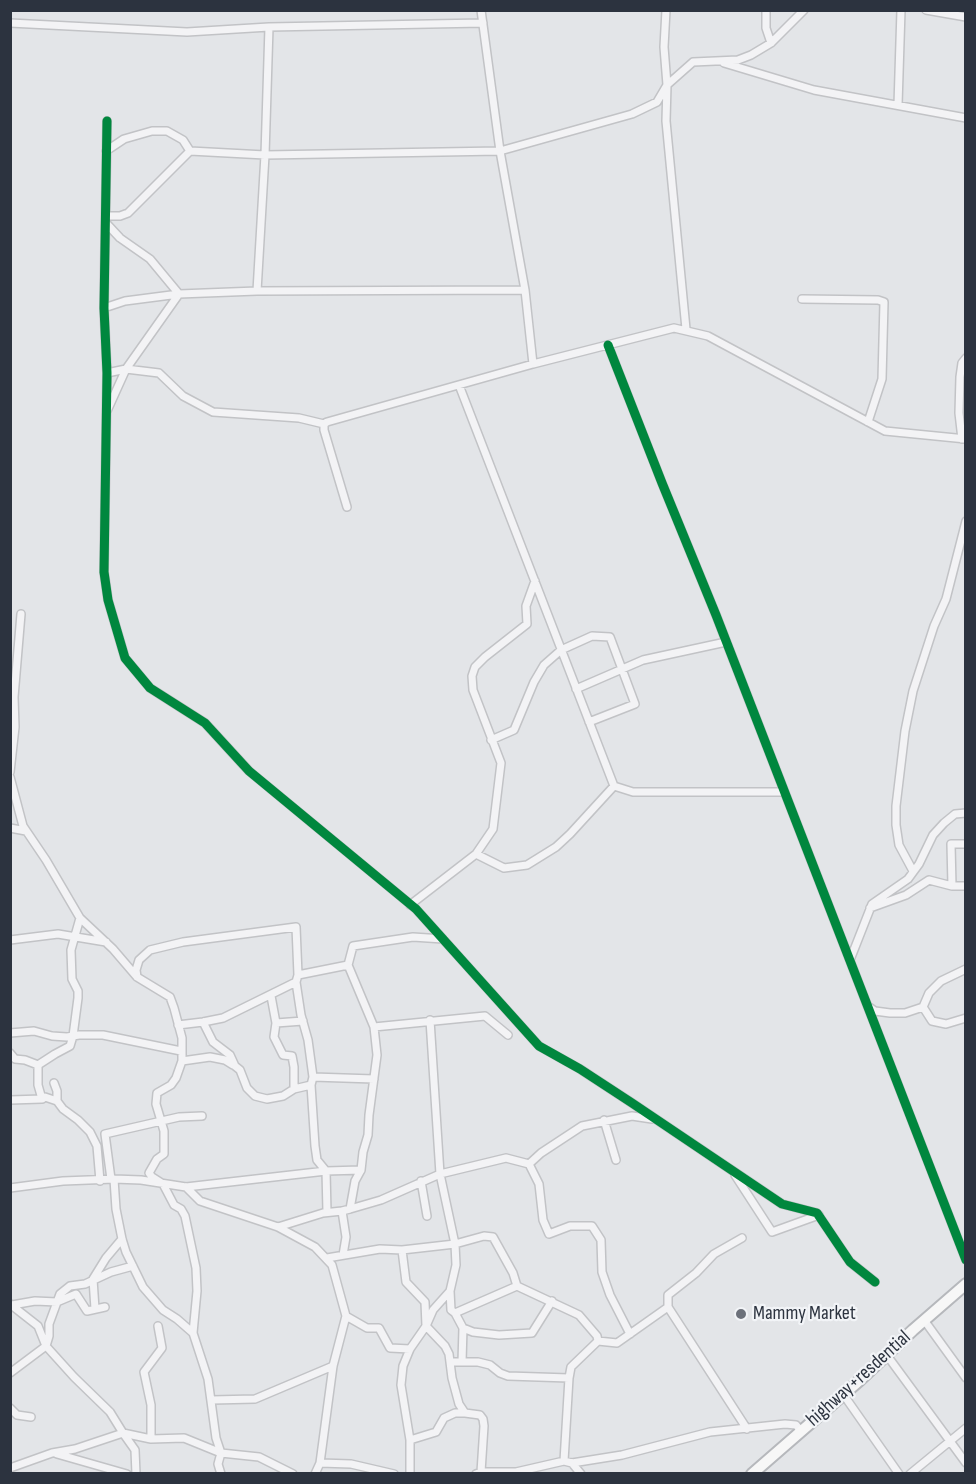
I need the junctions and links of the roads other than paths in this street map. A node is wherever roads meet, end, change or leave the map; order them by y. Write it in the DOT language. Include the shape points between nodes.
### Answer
graph roads {
  1 [pos="481,10"];
  2 [pos="666,10"];
  3 [pos="766,10"];
  4 [pos="804,10"];
  5 [pos="901,10"];
  6 [pos="926,10"];
  7 [pos="966,17"];
  8 [pos="10,23"];
  9 [pos="483,23"];
  10 [pos="269,27"];
  11 [pos="771,43"];
  12 [pos="716,60"];
  13 [pos="667,85"];
  14 [pos="898,105"];
  15 [pos="966,117"];
  16 [pos="108,121"];
  17 [pos="106,151"];
  18 [pos="190,151"];
  19 [pos="500,151"];
  20 [pos="265,155"];
  21 [pos="106,220"];
  22 [pos="525,290"];
  23 [pos="257,291"];
  24 [pos="179,294"];
  25 [pos="802,299"];
  26 [pos="104,308"];
  27 [pos="686,329"];
  28 [pos="608,345"];
  29 [pos="966,358"];
  30 [pos="532,364"];
  31 [pos="126,369"];
  32 [pos="107,373"];
  33 [pos="459,385"];
  34 [pos="106,415"];
  35 [pos="868,422"];
  36 [pos="324,424"];
  37 [pos="964,439"];
  38 [pos="347,507"];
  39 [pos="966,521"];
  40 [pos="535,581"];
  41 [pos="21,614"];
  42 [pos="726,642"];
  43 [pos="561,650"];
  44 [pos="623,669"];
  45 [pos="576,688"];
  46 [pos="589,722"];
  47 [pos="491,740"];
  48 [pos="10,772"];
  49 [pos="10,777"];
  50 [pos="614,786"];
  51 [pos="783,792"];
  52 [pos="966,813"];
  53 [pos="10,828"];
  54 [pos="26,831"];
  55 [pos="966,844"];
  56 [pos="476,854"];
  57 [pos="913,871"];
  58 [pos="952,886"];
  59 [pos="966,886"];
  60 [pos="410,905"];
  61 [pos="870,909"];
  62 [pos="80,918"];
  63 [pos="76,936"];
  64 [pos="443,939"];
  65 [pos="10,940"];
  66 [pos="106,943"];
  67 [pos="850,960"];
  68 [pos="348,965"];
  69 [pos="966,969"];
  70 [pos="137,977"];
  71 [pos="297,979"];
  72 [pos="271,996"];
  73 [pos="868,1006"];
  74 [pos="923,1007"];
  75 [pos="966,1018"];
  76 [pos="430,1020"];
  77 [pos="203,1022"];
  78 [pos="303,1022"];
  79 [pos="276,1023"];
  80 [pos="178,1025"];
  81 [pos="374,1026"];
  82 [pos="10,1033"];
  83 [pos="508,1035"];
  84 [pos="73,1036"];
  85 [pos="181,1051"];
  86 [pos="10,1053"];
  87 [pos="182,1061"];
  88 [pos="38,1065"];
  89 [pos="235,1066"];
  90 [pos="374,1079"];
  91 [pos="312,1081"];
  92 [pos="54,1083"];
  93 [pos="294,1089"];
  94 [pos="42,1100"];
  95 [pos="10,1101"];
  96 [pos="57,1101"];
  97 [pos="202,1116"];
  98 [pos="655,1119"];
  99 [pos="604,1120"];
  100 [pos="162,1122"];
  101 [pos="616,1160"];
  102 [pos="529,1164"];
  103 [pos="361,1170"];
  104 [pos="326,1171"];
  105 [pos="734,1172"];
  106 [pos="440,1174"];
  107 [pos="112,1179"];
  108 [pos="100,1181"];
  109 [pos="421,1181"];
  110 [pos="163,1184"];
  111 [pos="186,1187"];
  112 [pos="10,1188"];
  113 [pos="346,1210"];
  114 [pos="327,1212"];
  115 [pos="819,1215"];
  116 [pos="428,1216"];
  117 [pos="278,1227"];
  118 [pos="742,1238"];
  119 [pos="122,1239"];
  120 [pos="455,1244"];
  121 [pos="402,1250"];
  122 [pos="343,1255"];
  123 [pos="327,1258"];
  124 [pos="966,1260"];
  125 [pos="133,1266"];
  126 [pos="93,1279"];
  127 [pos="875,1282"];
  128 [pos="966,1284"];
  129 [pos="516,1286"];
  130 [pos="450,1291"];
  131 [pos="552,1300"];
  132 [pos="57,1302"];
  133 [pos="11,1304"];
  134 [pos="105,1307"];
  135 [pos="668,1307"];
  136 [pos="95,1310"];
  137 [pos="455,1313"];
  138 [pos="346,1316"];
  139 [pos="924,1320"];
  140 [pos="158,1326"];
  141 [pos="426,1326"];
  142 [pos="463,1328"];
  143 [pos="193,1333"];
  144 [pos="630,1334"];
  145 [pos="598,1341"];
  146 [pos="46,1346"];
  147 [pos="410,1349"];
  148 [pos="886,1354"];
  149 [pos="450,1362"];
  150 [pos="462,1362"];
  151 [pos="333,1366"];
  152 [pos="10,1373"];
  153 [pos="569,1378"];
  154 [pos="966,1378"];
  155 [pos="843,1394"];
  156 [pos="212,1400"];
  157 [pos="10,1408"];
  158 [pos="465,1413"];
  159 [pos="31,1416"];
  160 [pos="966,1428"];
  161 [pos="747,1429"];
  162 [pos="801,1431"];
  163 [pos="123,1433"];
  164 [pos="151,1439"];
  165 [pos="410,1440"];
  166 [pos="949,1443"];
  167 [pos="52,1453"];
  168 [pos="221,1453"];
  169 [pos="564,1461"];
  170 [pos="320,1463"];
  171 [pos="572,1463"];
  172 [pos="966,1463"];
  173 [pos="549,1465"];
  174 [pos="10,1468"];
  175 [pos="101,1469"];
  176 [pos="127,1473"];
  177 [pos="136,1473"];
  178 [pos="221,1473"];
  179 [pos="293,1473"];
  180 [pos="315,1473"];
  181 [pos="394,1473"];
  182 [pos="410,1473"];
  183 [pos="478,1473"];
  184 [pos="549,1473"];
  185 [pos="580,1473"];
  186 [pos="752,1473"];
  187 [pos="899,1473"];
  188 [pos="910,1473"];
  1 -- 9 [label="street"];
  2 -- 13 [label="street"];
  3 -- 11 [label="street"];
  4 -- 11 [label="street"];
  5 -- 14 [label="street"];
  6 -- 7 [label="street"];
  8 -- 10 [label="street" via="187,32"];
  9 -- 10 [label="street"];
  9 -- 19 [label="street"];
  10 -- 20 [label="street"];
  11 -- 12 [label="street" via="738,60"];
  12 -- 13 [label="street" via="693,62"];
  12 -- 14 [label="street" via="814,90"];
  13 -- 19 [label="street" via="650,107"];
  13 -- 27 [label="street" via="666,122"];
  14 -- 15 [label="street"];
  16 -- 17 [label="street"];
  17 -- 18 [label="street" via="124,139 167,131 183,140"];
  17 -- 21 [label="street"];
  18 -- 20 [label="street"];
  18 -- 21 [label="street" via="128,213"];
  19 -- 20 [label="street"];
  19 -- 22 [label="street"];
  20 -- 23 [label="street"];
  21 -- 24 [label="street" via="120,238 150,258"];
  21 -- 26 [label="street"];
  22 -- 23 [label="street"];
  22 -- 30 [label="street"];
  23 -- 24 [label="street"];
  24 -- 26 [label="street" via="125,301"];
  24 -- 31 [label="street"];
  25 -- 35 [label="street" via="884,302 882,379"];
  26 -- 32 [label="street"];
  27 -- 28 [label="street" via="662,330"];
  27 -- 35 [label="street" via="708,336"];
  28 -- 30 [label="street"];
  28 -- 42 [label="street"];
  29 -- 37 [label="street" via="960,377 959,413"];
  30 -- 33 [label="street"];
  31 -- 32 [label="street"];
  31 -- 34 [label="street"];
  31 -- 36 [label="street" via="159,373 183,396 213,412 299,418"];
  32 -- 34 [label="street"];
  33 -- 36 [label="street"];
  33 -- 40 [label="street"];
  34 -- 60 [label="street" via="104,572 125,657 150,688 205,723 266,786"];
  35 -- 37 [label="street" via="889,432"];
  36 -- 38 [label="street"];
  39 -- 57 [label="street" via="946,599 913,691 905,731 896,825 899,845"];
  40 -- 43 [label="street"];
  40 -- 47 [label="street" via="526,606 527,624 485,657 472,676 473,690"];
  41 -- 48 [label="street"];
  42 -- 44 [label="street" via="643,660"];
  42 -- 51 [label="street"];
  43 -- 44 [label="street" via="592,636 610,637"];
  43 -- 45 [label="street"];
  43 -- 47 [label="street" via="544,665 534,682 514,730"];
  44 -- 45 [label="street"];
  44 -- 46 [label="street" via="635,704"];
  45 -- 46 [label="street"];
  46 -- 50 [label="street"];
  47 -- 56 [label="street" via="501,763 493,829"];
  49 -- 54 [label="street"];
  50 -- 51 [label="street" via="633,792"];
  50 -- 56 [label="street" via="556,847 526,865 504,868"];
  51 -- 67 [label="street"];
  52 -- 57 [label="street" via="955,814 944,822"];
  53 -- 54 [label="street"];
  54 -- 62 [label="street"];
  55 -- 58 [label="street" via="951,844"];
  56 -- 60 [label="street"];
  57 -- 61 [label="street"];
  58 -- 59 [label="street"];
  58 -- 61 [label="street" via="928,880 906,895"];
  60 -- 64 [label="street"];
  61 -- 67 [label="street"];
  62 -- 63 [label="street"];
  62 -- 66 [label="street"];
  63 -- 65 [label="street" via="58,934"];
  63 -- 66 [label="street"];
  63 -- 84 [label="street" via="71,950 72,980 78,991"];
  64 -- 68 [label="street" via="413,937 352,946"];
  64 -- 98 [label="street" via="539,1046"];
  66 -- 70 [label="street"];
  67 -- 73 [label="street"];
  68 -- 71 [label="street"];
  68 -- 81 [label="street"];
  69 -- 74 [label="street" via="941,981 929,993"];
  70 -- 71 [label="street" via="139,960 150,950 296,927"];
  70 -- 80 [label="street" via="170,997"];
  71 -- 72 [label="street"];
  71 -- 78 [label="street"];
  72 -- 77 [label="street"];
  72 -- 79 [label="street"];
  73 -- 74 [label="street" via="890,1014"];
  73 -- 124 [label="street"];
  74 -- 75 [label="street" via="932,1022 946,1024"];
  76 -- 81 [label="street"];
  76 -- 83 [label="street" via="485,1016"];
  76 -- 106 [label="street"];
  77 -- 80 [label="street"];
  77 -- 89 [label="street" via="213,1042 230,1055"];
  78 -- 79 [label="street"];
  78 -- 91 [label="street"];
  79 -- 93 [label="street" via="274,1037 283,1055 292,1056"];
  80 -- 85 [label="street"];
  81 -- 90 [label="street"];
  82 -- 84 [label="street" via="34,1031"];
  84 -- 85 [label="street" via="103,1035"];
  84 -- 88 [label="street" via="70,1046"];
  85 -- 87 [label="street"];
  86 -- 88 [label="street" via="15,1059"];
  87 -- 89 [label="street" via="210,1057"];
  87 -- 100 [label="street" via="171,1085 157,1093"];
  88 -- 94 [label="street"];
  89 -- 93 [label="street" via="246,1088 255,1096 267,1099"];
  90 -- 91 [label="street"];
  90 -- 103 [label="street"];
  91 -- 93 [label="street"];
  91 -- 104 [label="street" via="317,1160"];
  92 -- 96 [label="street"];
  94 -- 95 [label="street"];
  94 -- 96 [label="street" via="45,1097"];
  96 -- 108 [label="street" via="90,1132 98,1146"];
  97 -- 100 [label="street"];
  98 -- 99 [label="street" via="632,1116"];
  98 -- 105 [label="street"];
  99 -- 101 [label="street"];
  99 -- 102 [label="street" via="582,1126"];
  100 -- 107 [label="street" via="105,1134"];
  100 -- 110 [label="street" via="164,1154 149,1173"];
  102 -- 106 [label="street" via="506,1158"];
  102 -- 144 [label="street" via="539,1184 543,1220 549,1234 570,1226 592,1226 601,1240 602,1272"];
  103 -- 104 [label="street"];
  103 -- 113 [label="street"];
  104 -- 111 [label="street"];
  104 -- 114 [label="street"];
  105 -- 115 [label="street" via="782,1204"];
  105 -- 115 [label="street" via="772,1232"];
  106 -- 109 [label="street"];
  106 -- 120 [label="street"];
  107 -- 108 [label="street"];
  107 -- 110 [label="street"];
  107 -- 119 [label="street"];
  108 -- 112 [label="street"];
  109 -- 113 [label="street" via="381,1200"];
  109 -- 116 [label="street"];
  110 -- 111 [label="street"];
  110 -- 143 [label="street" via="185,1216 196,1268"];
  111 -- 117 [label="street" via="200,1201"];
  113 -- 114 [label="street"];
  113 -- 122 [label="street"];
  114 -- 117 [label="street"];
  115 -- 127 [label="street" via="850,1262"];
  117 -- 123 [label="street"];
  118 -- 135 [label="street" via="714,1254 668,1294"];
  119 -- 125 [label="street"];
  119 -- 126 [label="street"];
  120 -- 121 [label="street"];
  120 -- 129 [label="street" via="493,1237"];
  120 -- 130 [label="street" via="456,1265"];
  121 -- 122 [label="street"];
  121 -- 141 [label="street" via="406,1282 425,1302"];
  122 -- 123 [label="street"];
  123 -- 138 [label="street"];
  125 -- 126 [label="street"];
  125 -- 143 [label="street" via="151,1298"];
  126 -- 132 [label="street" via="70,1286"];
  126 -- 136 [label="street"];
  128 -- 139 [label="highway, highway+resdential"];
  129 -- 131 [label="street"];
  129 -- 137 [label="street"];
  130 -- 137 [label="street" via="451,1310"];
  130 -- 141 [label="street" via="433,1310"];
  131 -- 142 [label="street" via="532,1333 499,1335"];
  131 -- 145 [label="street" via="579,1315"];
  132 -- 133 [label="street"];
  132 -- 136 [label="street" via="76,1294 87,1311"];
  132 -- 146 [label="street"];
  133 -- 146 [label="street" via="38,1326"];
  134 -- 136 [label="street"];
  135 -- 144 [label="street"];
  135 -- 161 [label="street"];
  137 -- 142 [label="street"];
  138 -- 147 [label="street" via="367,1328 379,1328 390,1348"];
  138 -- 151 [label="street"];
  139 -- 148 [label="highway, highway+resdential"];
  139 -- 154 [label="street"];
  140 -- 164 [label="street" via="162,1348 144,1372 151,1405"];
  141 -- 147 [label="street"];
  141 -- 149 [label="street" via="445,1346"];
  142 -- 150 [label="street"];
  143 -- 156 [label="street"];
  144 -- 145 [label="street" via="617,1342"];
  145 -- 153 [label="street" via="571,1367"];
  146 -- 152 [label="street"];
  146 -- 163 [label="street" via="110,1412"];
  147 -- 165 [label="street" via="401,1385"];
  148 -- 155 [label="highway, highway+resdential"];
  148 -- 166 [label="street"];
  149 -- 150 [label="street"];
  149 -- 158 [label="street" via="459,1404"];
  150 -- 153 [label="street" via="490,1365 508,1376"];
  151 -- 156 [label="street" via="255,1399"];
  151 -- 170 [label="street"];
  153 -- 169 [label="street"];
  155 -- 162 [label="highway, highway+resdential"];
  155 -- 187 [label="street"];
  156 -- 168 [label="street"];
  157 -- 159 [label="street" via="17,1415"];
  158 -- 165 [label="street" via="444,1418 436,1432"];
  158 -- 183 [label="street" via="483,1419"];
  160 -- 166 [label="street"];
  161 -- 162 [label="street" via="785,1424 796,1425"];
  161 -- 171 [label="street" via="710,1432 622,1455"];
  162 -- 186 [label="highway, highway+resdential"];
  163 -- 164 [label="street"];
  163 -- 167 [label="street"];
  163 -- 177 [label="street" via="135,1450"];
  164 -- 168 [label="street" via="184,1438"];
  165 -- 182 [label="street"];
  166 -- 172 [label="street"];
  166 -- 188 [label="street"];
  167 -- 174 [label="street"];
  167 -- 175 [label="street"];
  168 -- 178 [label="street"];
  168 -- 179 [label="street" via="259,1457"];
  169 -- 171 [label="street"];
  169 -- 173 [label="street"];
  170 -- 180 [label="street"];
  170 -- 181 [label="street" via="351,1464"];
  171 -- 185 [label="street"];
  173 -- 183 [label="street" via="516,1472"];
  173 -- 184 [label="street"];
  175 -- 176 [label="street"];
}
